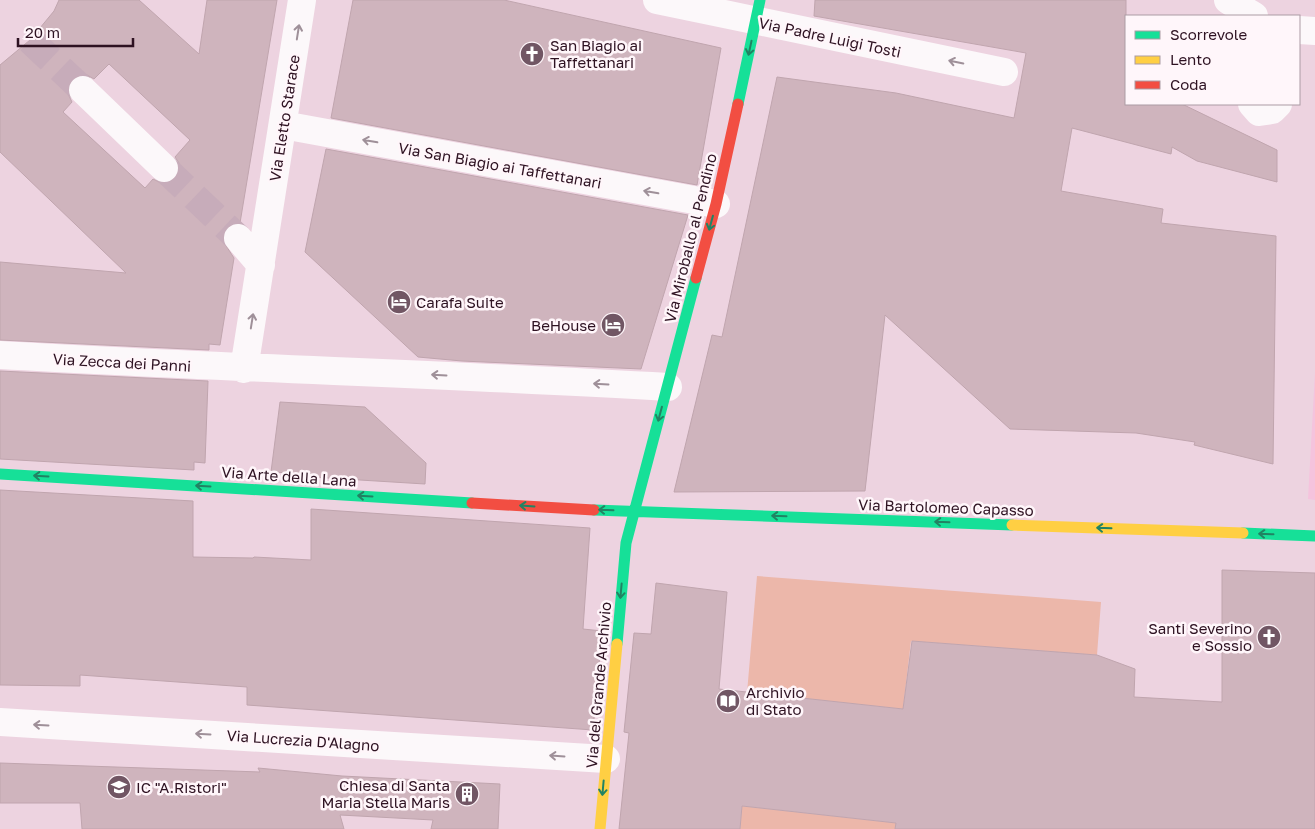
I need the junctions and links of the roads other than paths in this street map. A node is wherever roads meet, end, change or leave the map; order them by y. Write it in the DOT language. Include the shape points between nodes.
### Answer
graph roads {
  1 [pos="302,0"];
  2 [pos="657,0"];
  3 [pos="1228,0"];
  4 [pos="758,11"];
  5 [pos="1252,15"];
  6 [pos="1300,30"];
  7 [pos="1315,31"];
  8 [pos="1004,72"];
  9 [pos="83,90"];
  10 [pos="1253,105"];
  11 [pos="1277,105"];
  12 [pos="283,125"];
  13 [pos="164,168"];
  14 [pos="716,204"];
  15 [pos="238,238"];
  16 [pos="261,265"];
  17 [pos="0,355"];
  18 [pos="244,369"];
  19 [pos="668,388"];
  20 [pos="0,474"];
  21 [pos="642,481"];
  22 [pos="576,509"];
  23 [pos="1315,536"];
  24 [pos="0,722"];
  25 [pos="606,759"];
  26 [pos="600,829"];
  12 -- 1 [label="street, Via Eletto Starace, one-way"];
  2 -- 4 [label="street, Via Padre Luigi Tosti"];
  3 -- 5 [label="street"];
  8 -- 4 [label="street, Via Padre Luigi Tosti, one-way"];
  4 -- 14 [label="street, Via Miroballo al Pendino, one-way"];
  6 -- 7 [label="street"];
  9 -- 13 [label="street"];
  10 -- 11 [label="street" via="1259,112 1272,110"];
  14 -- 12 [label="street, Via San Biagio ai Taffettanari, one-way"];
  12 -- 16 [label="street, Via Eletto Starace"];
  14 -- 19 [label="street, Via Miroballo al Pendino, one-way"];
  15 -- 16 [label="street"];
  18 -- 16 [label="street, Via Eletto Starace, one-way"];
  17 -- 18 [label="street, Via Zecca dei Panni"];
  19 -- 18 [label="street, Via Zecca dei Panni, one-way" via="390,372"];
  19 -- 21 [label="street, Via Miroballo al Pendino, one-way"];
  22 -- 20 [label="street, Via Arte della Lana, one-way"];
  21 -- 25 [label="street, Via del Grande Archivio, one-way" via="626,543"];
  23 -- 22 [label="street, Via Bartolomeo Capasso, one-way"];
  25 -- 24 [label="street, Via Lucrezia D'Alagno, one-way"];
  25 -- 26 [label="street, Via del Grande Archivio, one-way"];
}
